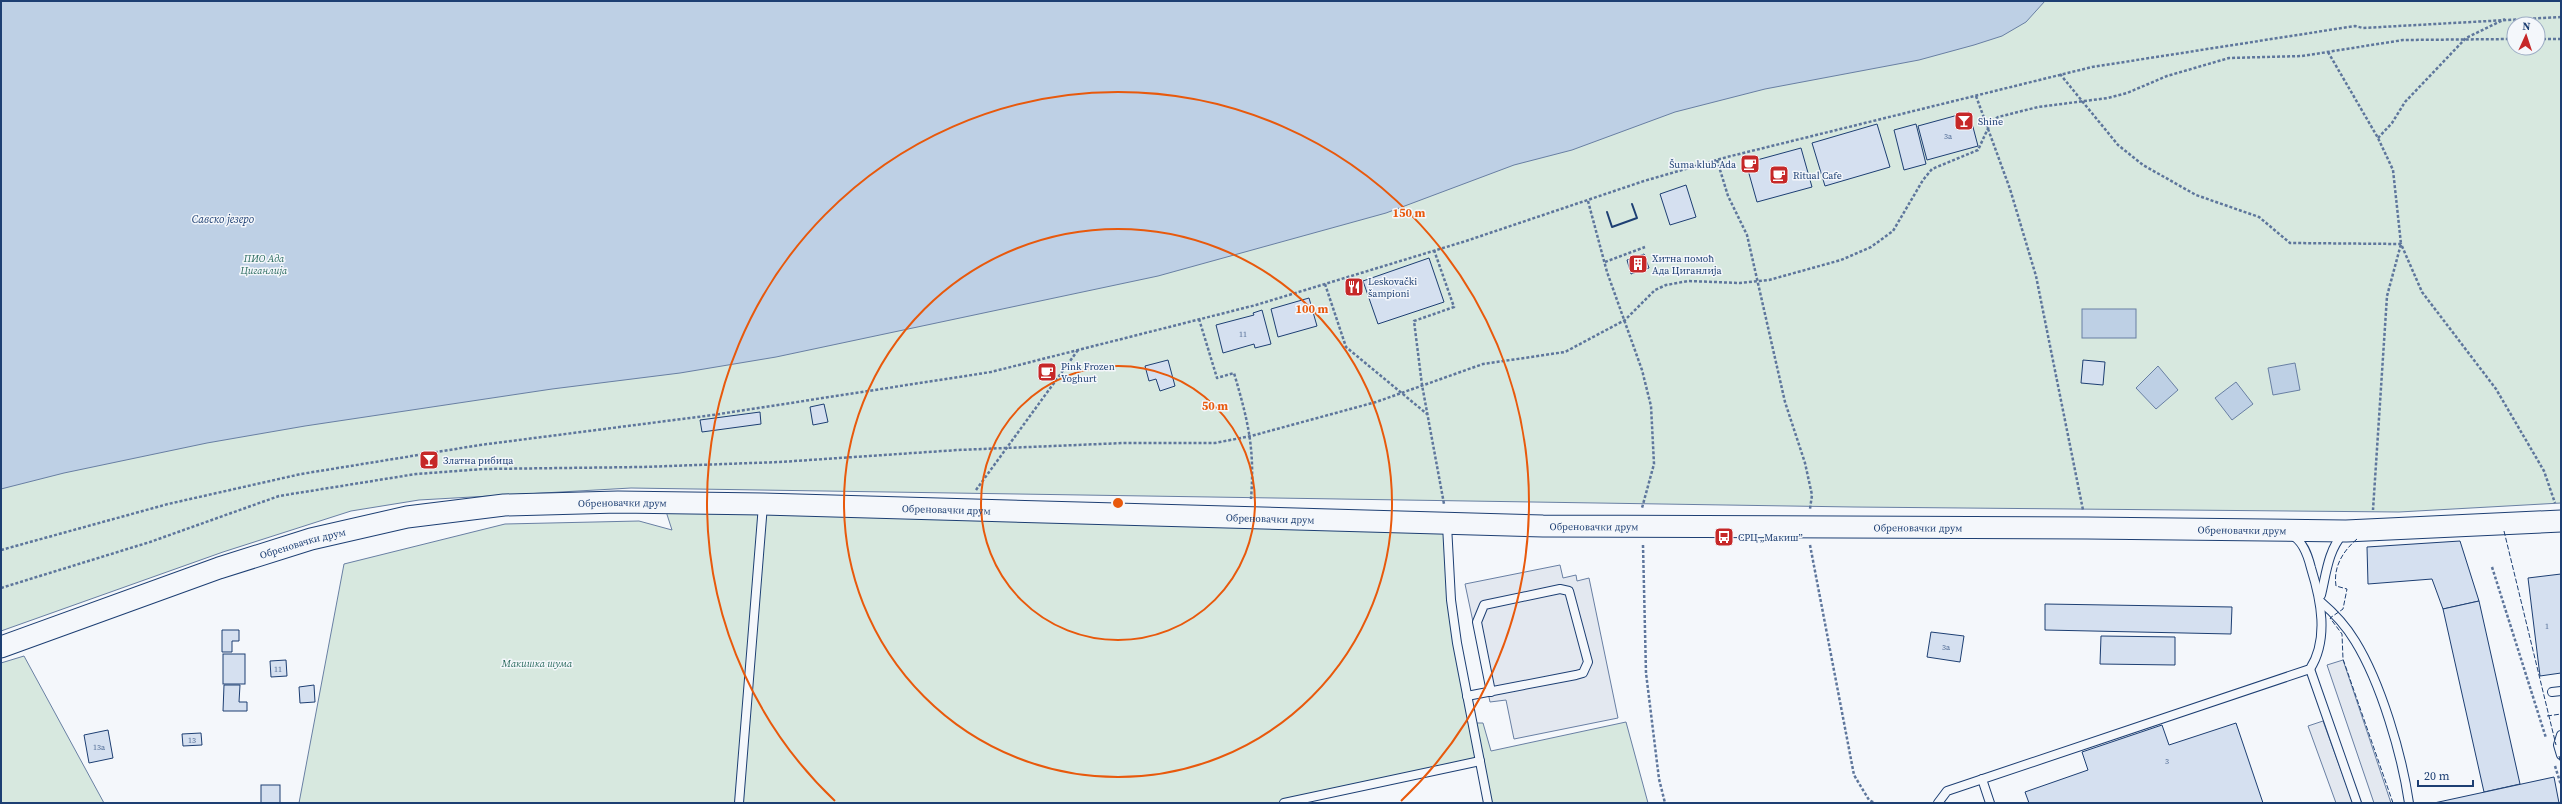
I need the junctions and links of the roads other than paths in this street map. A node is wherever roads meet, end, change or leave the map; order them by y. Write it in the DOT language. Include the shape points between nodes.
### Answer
graph roads {
  1 [pos="763,504"];
  2 [pos="2558,514"];
  3 [pos="1447,525"];
  4 [pos="2280,531"];
  5 [pos="2346,531"];
  6 [pos="2320,599"];
  7 [pos="1,647"];
  8 [pos="2310,669"];
  9 [pos="2561,691"];
  10 [pos="1491,692"];
  11 [pos="2552,692"];
  12 [pos="1467,696"];
  13 [pos="2561,735"];
  14 [pos="2561,755"];
  15 [pos="1480,760"];
  16 [pos="1982,780"];
  17 [pos="739,803"];
  18 [pos="1284,803"];
  19 [pos="1488,803"];
  20 [pos="1938,803"];
  21 [pos="1990,803"];
  22 [pos="2357,803"];
  23 [pos="2409,803"];
  1 -- 3 [label="street, Обреновачки друм"];
  1 -- 7 [label="street, Обреновачки друм" via="618,502 504,505 407,517 311,540 219,568"];
  1 -- 17 [label="lane"];
  2 -- 5 [label="street, Обреновачки друм"];
  3 -- 4 [label="street, Обреновачки друм"];
  3 -- 12 [label="lane" via="1451,600"];
  4 -- 5 [label="street, Обреновачки друм"];
  4 -- 6 [label="lane" via="2295,537 2303,545"];
  5 -- 6 [label="lane" via="2336,542"];
  6 -- 8 [label="lane" via="2319,645 2316,660"];
  6 -- 23 [label="lane" via="2355,641 2371,675 2406,780"];
  8 -- 16 [label="lane"];
  8 -- 22 [label="lane"];
  9 -- 11 [label="lane"];
  10 -- 10 [label="lane" via="1583,673 1588,662 1571,596 1566,589 1484,605 1477,622"];
  10 -- 12 [label="lane"];
  12 -- 15 [label="lane"];
  13 -- 14 [label="lane" via="2558,745"];
  15 -- 18 [label="lane"];
  15 -- 19 [label="lane"];
  16 -- 20 [label="lane" via="1947,791"];
  16 -- 21 [label="lane"];
}
